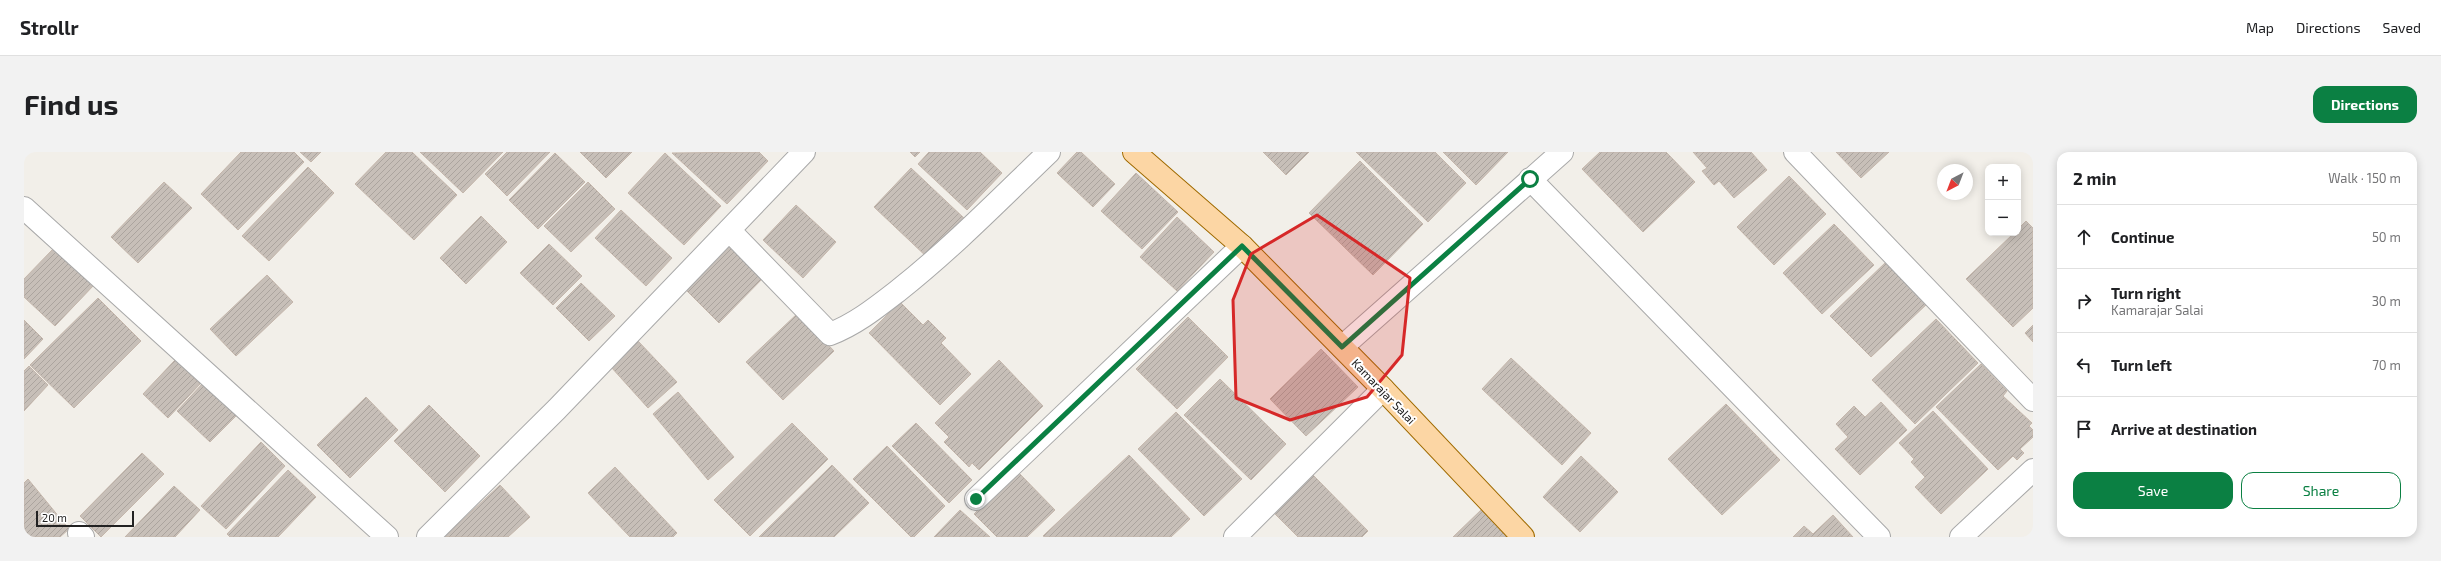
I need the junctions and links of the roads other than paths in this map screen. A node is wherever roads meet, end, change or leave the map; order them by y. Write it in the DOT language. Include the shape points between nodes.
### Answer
graph roads {
  1 [pos="804,152"];
  2 [pos="1049,152"];
  3 [pos="1134,152"];
  4 [pos="1562,152"];
  5 [pos="1795,152"];
  6 [pos="1530,179"];
  7 [pos="24,208"];
  8 [pos="729,230"];
  9 [pos="1242,246"];
  10 [pos="1342,347"];
  11 [pos="1383,389"];
  12 [pos="2033,400"];
  13 [pos="2033,470"];
  14 [pos="976,499"];
  15 [pos="387,537"];
  16 [pos="428,537"];
  17 [pos="1235,537"];
  18 [pos="1523,537"];
  19 [pos="1879,537"];
  20 [pos="1961,537"];
  1 -- 8 [label="street"];
  2 -- 8 [label="street" via="930,265 872,311 830,334"];
  3 -- 9 [label="main road, Kamarajar Salai"];
  4 -- 6 [label="street"];
  5 -- 12 [label="street"];
  6 -- 10 [label="street"];
  6 -- 19 [label="street"];
  7 -- 15 [label="street"];
  8 -- 16 [label="street" via="557,409"];
  9 -- 10 [label="main road, Kamarajar Salai"];
  9 -- 14 [label="street"];
  10 -- 11 [label="main road, Kamarajar Salai"];
  11 -- 17 [label="street"];
  11 -- 18 [label="main road, Kamarajar Salai"];
  13 -- 20 [label="street"];
}
